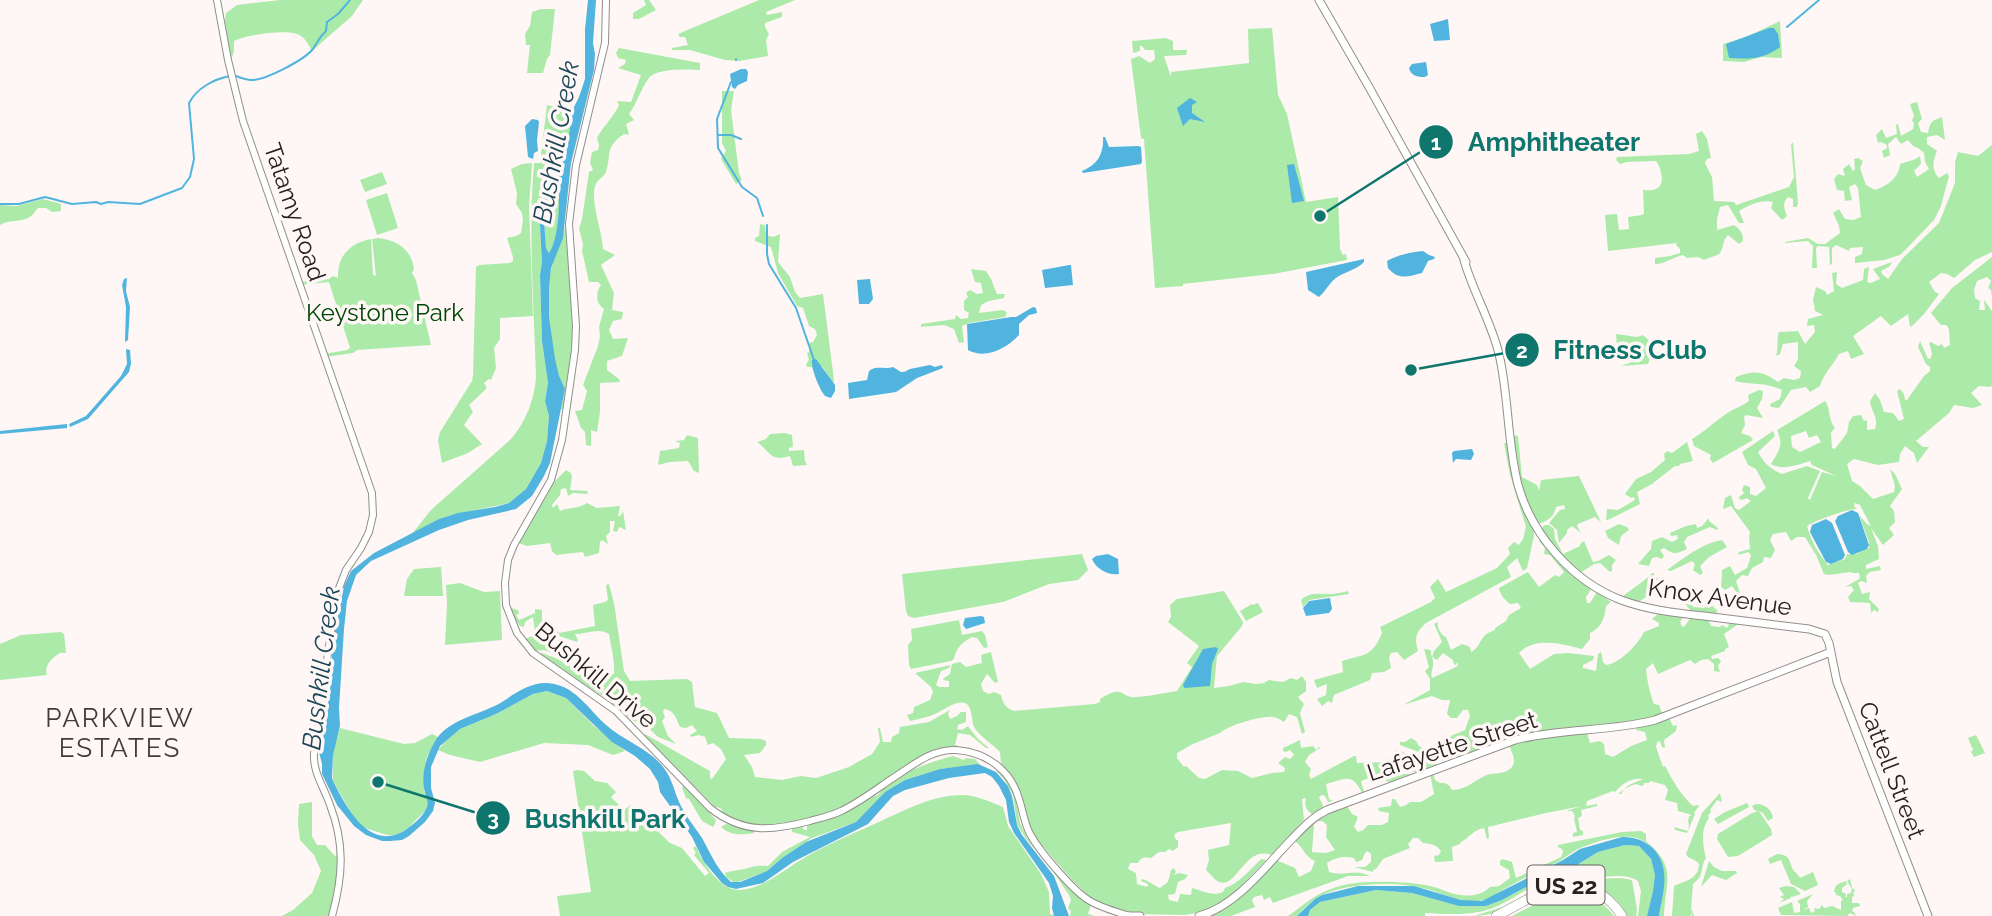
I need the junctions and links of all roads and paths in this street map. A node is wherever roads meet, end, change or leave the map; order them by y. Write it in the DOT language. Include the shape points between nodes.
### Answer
graph roads {
  1 [pos="217,0"];
  2 [pos="606,0"];
  3 [pos="1319,0"];
  4 [pos="1826,637"];
  5 [pos="1831,652"];
  6 [pos="332,916"];
  7 [pos="1129,916"];
  8 [pos="1140,916"];
  9 [pos="1199,916"];
  10 [pos="1496,916"];
  11 [pos="1505,916"];
  12 [pos="1620,916"];
  13 [pos="1928,916"];
  1 -- 6 [label="main road, Tatamy Road" via="248,136 368,479 373,506 366,540 345,570 336,596 314,751 315,772 334,815 341,852 341,883"];
  2 -- 7 [label="main road, Bushkill Drive" via="605,43 576,165 569,224 576,326 562,440 551,480 514,544 506,569 506,604 517,633 542,660 617,711 710,808 745,826 782,828 837,813 939,752 968,751 986,758 1011,779 1032,837 1075,889 1091,901"];
  3 -- 4 [label="main road, Knox Avenue" via="1477,286 1498,352 1524,502 1553,550 1609,595 1645,608 1809,629"];
  4 -- 5 [label="main road, Cattell Street"];
  5 -- 9 [label="main road, Lafayette Street" via="1655,720 1526,737 1328,810 1305,825 1229,902"];
  5 -- 13 [label="main road, Cattell Street" via="1838,682"];
  7 -- 8 [label="main road"];
  10 -- 12 [label="highway, US 22" via="1547,890 1570,885 1601,894"];
  11 -- 12 [label="highway, US 22" via="1548,894 1570,889 1595,895"];
}
